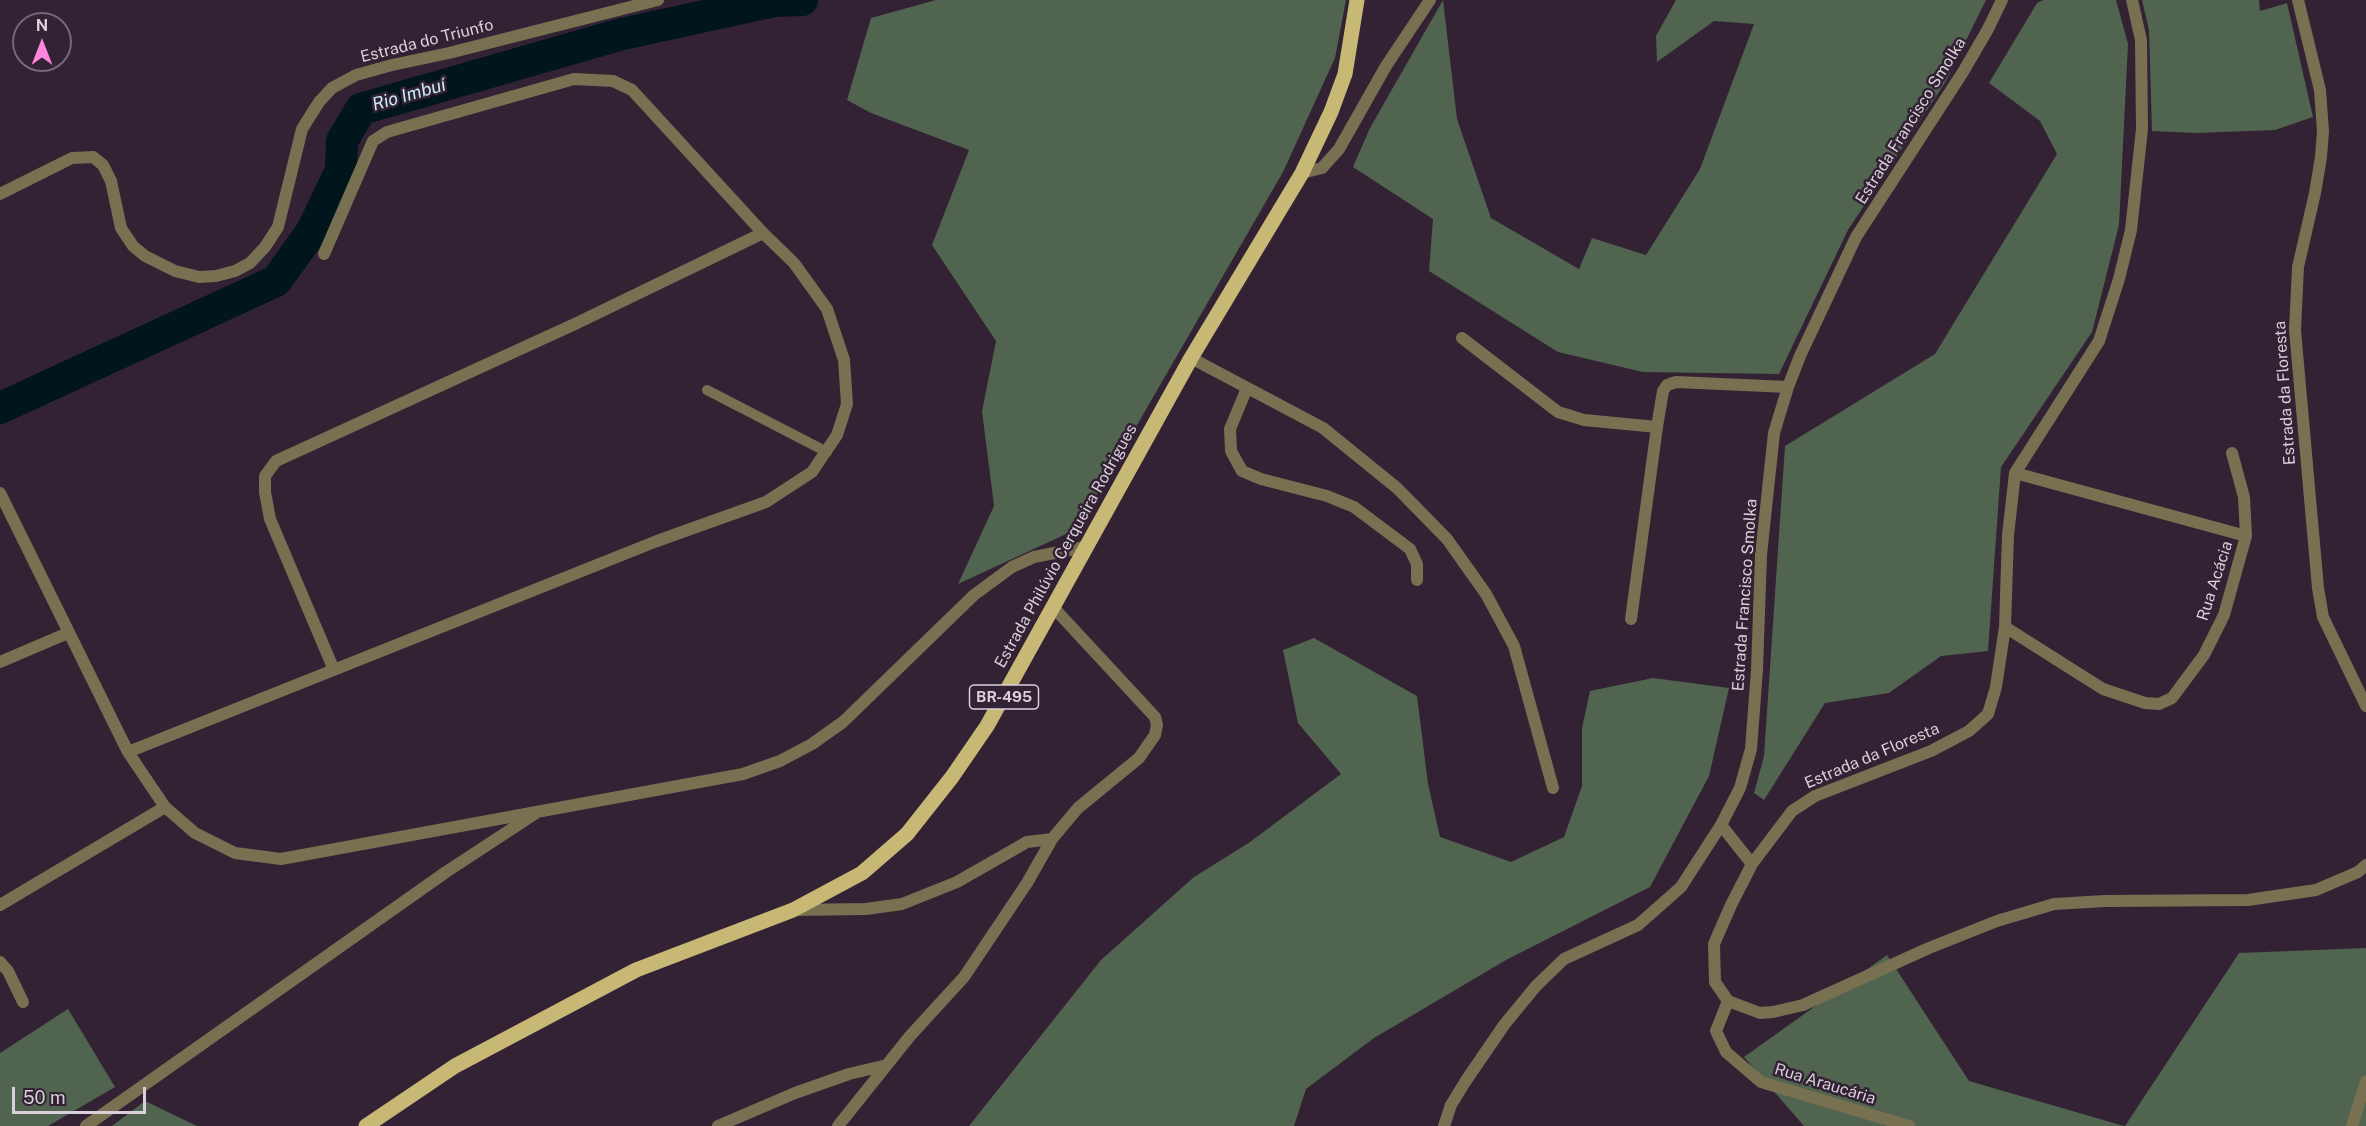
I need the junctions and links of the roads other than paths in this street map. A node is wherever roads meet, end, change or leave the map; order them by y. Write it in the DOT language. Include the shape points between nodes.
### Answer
graph roads {
  1 [pos="658,0"];
  2 [pos="1357,0"];
  3 [pos="1430,0"];
  4 [pos="2002,0"];
  5 [pos="2132,0"];
  6 [pos="2298,0"];
  7 [pos="1302,173"];
  8 [pos="0,194"];
  9 [pos="763,233"];
  10 [pos="324,254"];
  11 [pos="1462,338"];
  12 [pos="1191,358"];
  13 [pos="1788,387"];
  14 [pos="1247,388"];
  15 [pos="707,390"];
  16 [pos="1657,427"];
  17 [pos="827,452"];
  18 [pos="2232,453"];
  19 [pos="2015,473"];
  20 [pos="0,493"];
  21 [pos="2246,536"];
  22 [pos="1085,547"];
  23 [pos="1417,580"];
  24 [pos="1053,607"];
  25 [pos="1631,620"];
  26 [pos="2005,627"];
  27 [pos="68,633"];
  28 [pos="0,662"];
  29 [pos="334,670"];
  30 [pos="2366,706"];
  31 [pos="128,752"];
  32 [pos="1553,788"];
  33 [pos="165,807"];
  34 [pos="542,810"];
  35 [pos="1721,825"];
  36 [pos="1052,839"];
  37 [pos="1752,864"];
  38 [pos="2366,865"];
  39 [pos="0,905"];
  40 [pos="793,910"];
  41 [pos="0,962"];
  42 [pos="1728,1001"];
  43 [pos="23,1002"];
  44 [pos="887,1065"];
  45 [pos="2366,1081"];
  46 [pos="86,1126"];
  47 [pos="366,1126"];
  48 [pos="718,1126"];
  49 [pos="838,1126"];
  50 [pos="1444,1126"];
  51 [pos="1909,1126"];
  52 [pos="2352,1126"];
  1 -- 8 [label="street, Estrada do Triunfo" via="374,70 332,88 302,129 278,227 265,247 235,271 199,277 175,271 145,256 121,228 111,181 103,165 93,157 72,158"];
  2 -- 7 [label="main road, Estrada Philúvio Cerqueira Rodrigues / BR-495" via="1345,74"];
  3 -- 7 [label="street" via="1386,66 1339,149 1322,168"];
  4 -- 13 [label="street, Estrada Francisco Smolka" via="1963,72 1856,237"];
  5 -- 19 [label="street, Estrada da Floresta" via="2141,40 2142,129 2131,230 2099,341"];
  6 -- 30 [label="street, Estrada da Floresta" via="2320,90 2323,131 2315,193 2298,267 2295,330 2318,588 2323,617"];
  7 -- 12 [label="main road, Estrada Philúvio Cerqueira Rodrigues / BR-495"];
  9 -- 10 [label="street" via="632,90 613,81 574,79 387,132 373,141"];
  9 -- 17 [label="street" via="794,263 826,309 844,360 847,405"];
  9 -- 29 [label="street" via="276,462 265,476 270,519"];
  11 -- 16 [label="street" via="1558,412 1584,420"];
  12 -- 14 [label="street"];
  12 -- 22 [label="main road, Estrada Philúvio Cerqueira Rodrigues / BR-495"];
  13 -- 16 [label="street" via="1676,382 1663,391"];
  13 -- 35 [label="street, Estrada Francisco Smolka" via="1774,433 1761,555 1751,749 1740,788"];
  14 -- 23 [label="street" via="1230,429 1231,451 1242,471 1354,507 1410,549 1417,564"];
  14 -- 32 [label="street" via="1323,428 1397,488 1447,539 1486,594 1514,646"];
  15 -- 17 [label="lane"];
  16 -- 25 [label="street"];
  17 -- 29 [label="street" via="812,472 766,502 657,541"];
  18 -- 21 [label="street, Rua Acácia" via="2244,497"];
  19 -- 21 [label="street"];
  19 -- 26 [label="street, Estrada da Floresta"];
  20 -- 27 [label="street"];
  21 -- 26 [label="street, Rua Acácia" via="2224,615 2204,655 2172,698 2159,704 2103,689"];
  22 -- 24 [label="main road, Estrada Philúvio Cerqueira Rodrigues / BR-495"];
  22 -- 34 [label="street" via="1034,557 1012,567 974,595 843,722 780,761 743,774"];
  24 -- 36 [label="street" via="1155,717 1157,725 1155,735 1139,758 1077,808"];
  24 -- 40 [label="main road, Estrada Philúvio Cerqueira Rodrigues / BR-495" via="987,726 907,834 862,873"];
  26 -- 37 [label="street, Estrada da Floresta" via="1988,714 1969,731 1931,751 1815,796 1792,811"];
  27 -- 28 [label="street"];
  27 -- 31 [label="street"];
  29 -- 31 [label="street"];
  31 -- 33 [label="street"];
  33 -- 34 [label="street" via="195,833 235,854 281,859"];
  33 -- 39 [label="street"];
  34 -- 46 [label="street" via="446,872"];
  35 -- 37 [label="street"];
  35 -- 50 [label="street, Estrada Francisco Smolka" via="1681,887 1638,925 1564,959 1536,986 1465,1082"];
  36 -- 40 [label="street" via="1027,842 957,882 902,904 866,909"];
  36 -- 44 [label="street" via="964,977"];
  37 -- 42 [label="street, Estrada da Floresta" via="1714,944 1715,982"];
  38 -- 42 [label="street" via="2316,890 2248,900 2054,904 1929,948 1803,1005 1760,1013"];
  40 -- 47 [label="main road, Estrada Philúvio Cerqueira Rodrigues / BR-495" via="636,970 455,1066"];
  41 -- 43 [label="street"];
  42 -- 51 [label="street, Rua Araucária" via="1716,1031 1726,1052 1761,1082"];
  44 -- 48 [label="street" via="795,1093"];
  44 -- 49 [label="street"];
  45 -- 52 [label="street"];
}
